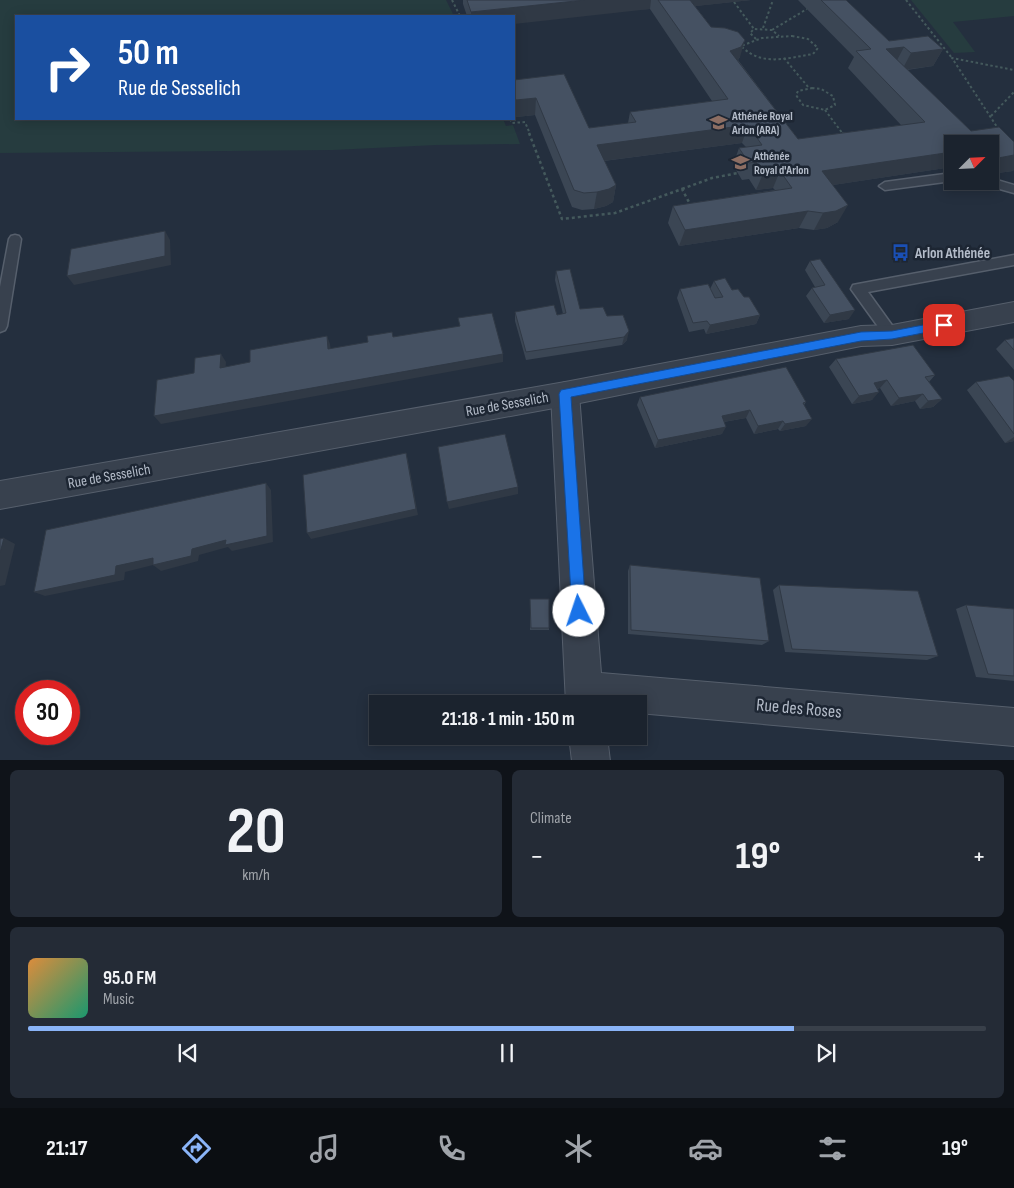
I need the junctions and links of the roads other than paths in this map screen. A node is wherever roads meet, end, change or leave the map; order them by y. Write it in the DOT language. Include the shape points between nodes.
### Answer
graph roads {
  1 [pos="944,178"];
  2 [pos="999,185"];
  3 [pos="885,186"];
  4 [pos="1014,189"];
  5 [pos="15,239"];
  6 [pos="1014,260"];
  7 [pos="1014,312"];
  8 [pos="0,326"];
  9 [pos="892,335"];
  10 [pos="565,394"];
  11 [pos="0,495"];
  12 [pos="585,695"];
  13 [pos="647,701"];
  14 [pos="1014,727"];
  15 [pos="589,745"];
  16 [pos="591,760"];
  1 -- 3 [label="lane"];
  2 -- 4 [label="lane"];
  5 -- 8 [label="lane"];
  6 -- 9 [label="lane" via="858,289"];
  7 -- 9 [label="street, Rue de Sesselich"];
  9 -- 10 [label="street, Rue de Sesselich" via="861,336"];
  10 -- 11 [label="street, Rue de Sesselich"];
  10 -- 12 [label="street, Rue des Roses"];
  13 -- 14 [label="street, Rue des Roses"];
  15 -- 16 [label="street"];
}
